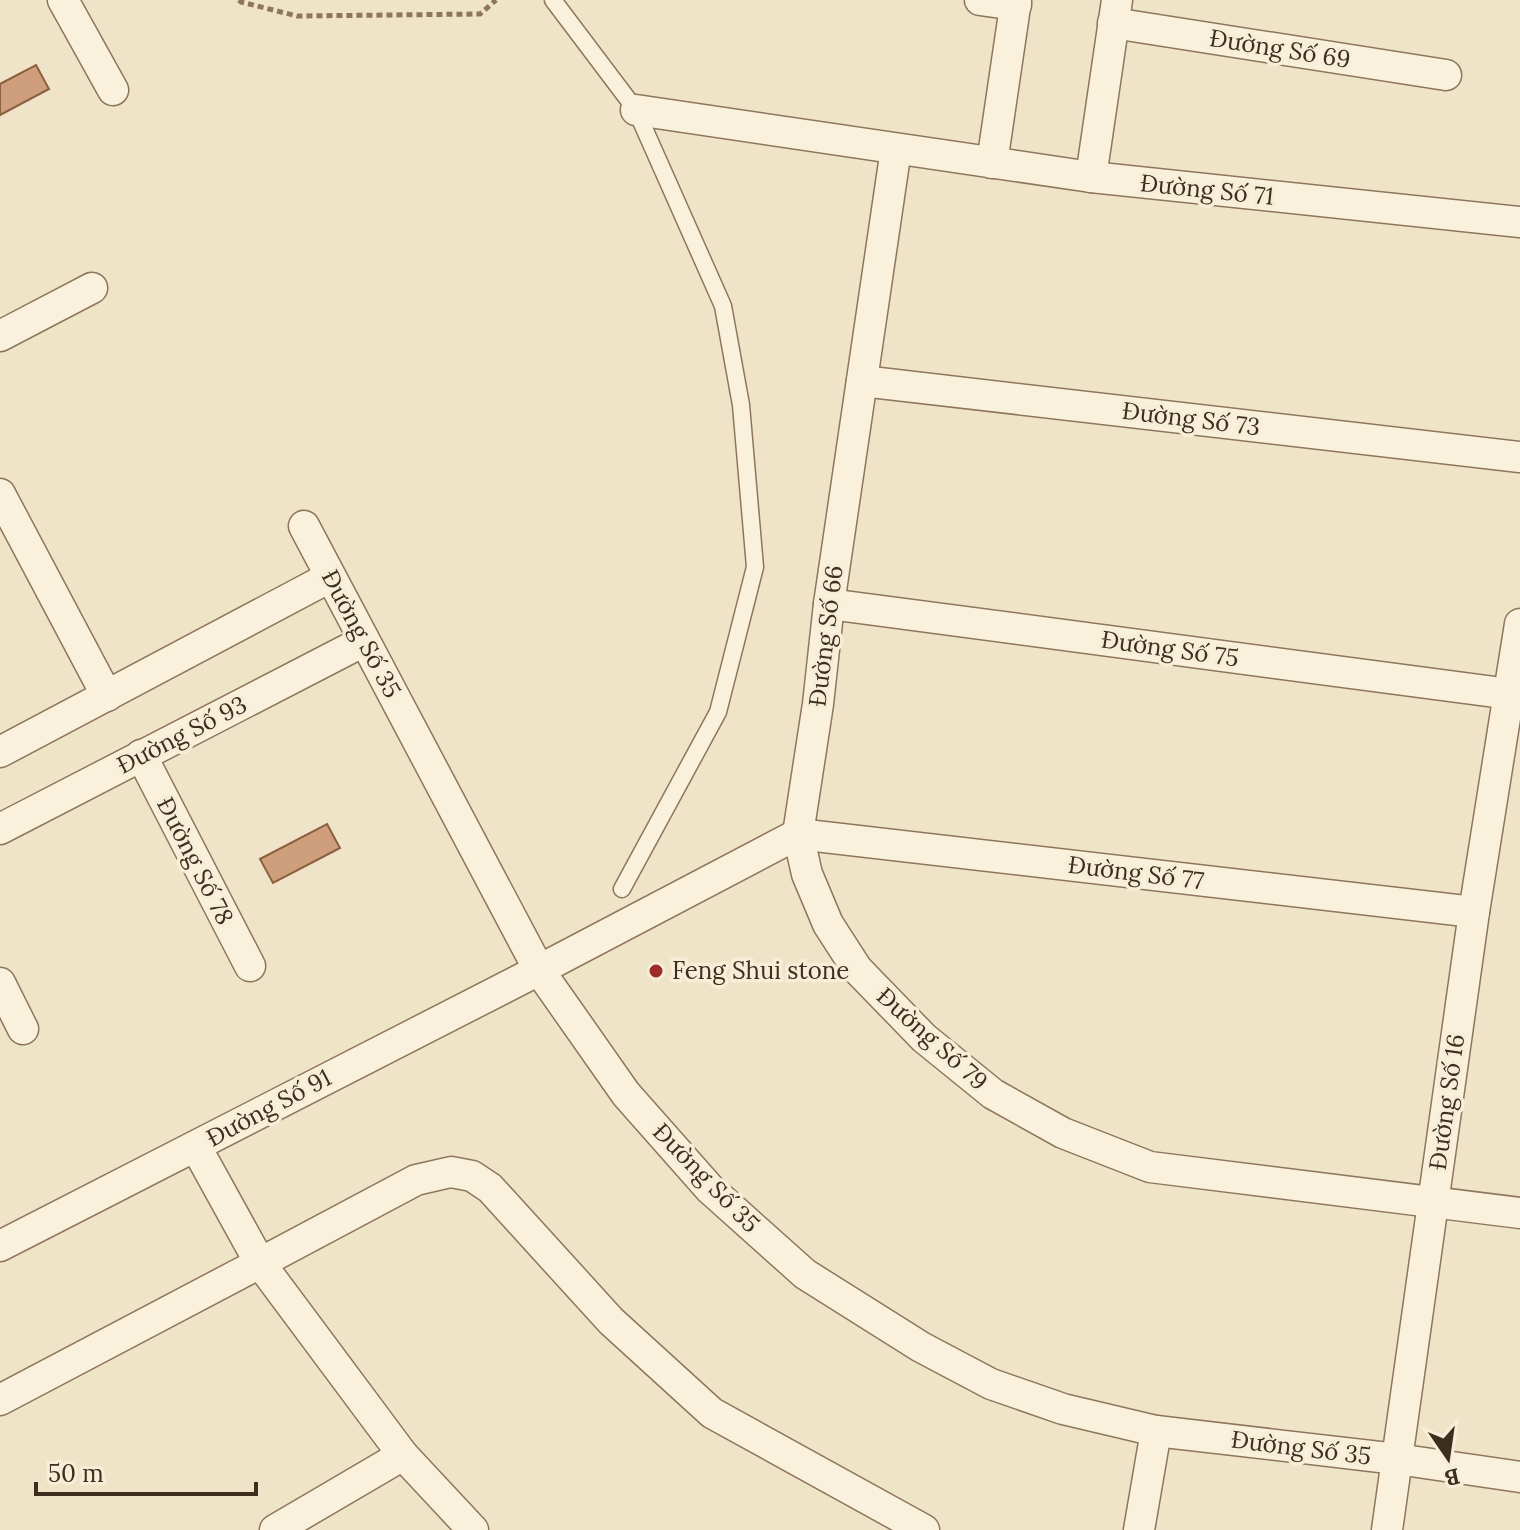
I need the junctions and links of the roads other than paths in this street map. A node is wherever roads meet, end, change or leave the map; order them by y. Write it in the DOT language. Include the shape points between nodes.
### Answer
graph roads {
  1 [pos="63,0"];
  2 [pos="553,0"];
  3 [pos="980,0"];
  4 [pos="1016,2"];
  5 [pos="1115,12"];
  6 [pos="1446,75"];
  7 [pos="113,90"];
  8 [pos="636,110"];
  9 [pos="896,149"];
  10 [pos="992,163"];
  11 [pos="1091,177"];
  12 [pos="1520,222"];
  13 [pos="92,288"];
  14 [pos="0,336"];
  15 [pos="862,381"];
  16 [pos="1520,457"];
  17 [pos="0,494"];
  18 [pos="304,526"];
  19 [pos="330,577"];
  20 [pos="829,604"];
  21 [pos="364,641"];
  22 [pos="1519,641"];
  23 [pos="107,696"];
  24 [pos="1512,714"];
  25 [pos="0,752"];
  26 [pos="141,755"];
  27 [pos="0,829"];
  28 [pos="798,834"];
  29 [pos="622,889"];
  30 [pos="1474,912"];
  31 [pos="250,966"];
  32 [pos="539,970"];
  33 [pos="0,983"];
  34 [pos="23,1029"];
  35 [pos="196,1147"];
  36 [pos="1433,1202"];
  37 [pos="1520,1213"];
  38 [pos="0,1246"];
  39 [pos="260,1263"];
  40 [pos="0,1400"];
  41 [pos="1156,1431"];
  42 [pos="403,1455"];
  43 [pos="1397,1459"];
  44 [pos="1520,1477"];
  45 [pos="275,1530"];
  46 [pos="473,1530"];
  47 [pos="924,1530"];
  48 [pos="1139,1530"];
  49 [pos="1387,1530"];
  1 -- 7 [label="street"];
  2 -- 8 [label="lane"];
  3 -- 4 [label="street"];
  4 -- 10 [label="street"];
  5 -- 6 [label="street, Đường Số 69"];
  5 -- 11 [label="street"];
  8 -- 9 [label="street, Đường Số 71"];
  8 -- 29 [label="lane" via="723,306 741,405 755,567 718,712"];
  9 -- 10 [label="street, Đường Số 71"];
  9 -- 15 [label="street, Đường Số 66"];
  10 -- 11 [label="street, Đường Số 71"];
  11 -- 12 [label="street, Đường Số 71"];
  13 -- 14 [label="street"];
  15 -- 16 [label="street, Đường Số 73"];
  15 -- 20 [label="street, Đường Số 66"];
  17 -- 23 [label="street"];
  18 -- 19 [label="street, Đường Số 35"];
  19 -- 21 [label="street, Đường Số 35"];
  19 -- 23 [label="street"];
  20 -- 24 [label="street, Đường Số 75"];
  20 -- 28 [label="street, Đường Số 66"];
  21 -- 26 [label="street, Đường Số 93"];
  21 -- 32 [label="street, Đường Số 35"];
  22 -- 24 [label="street, Đường Số 16"];
  23 -- 25 [label="street"];
  24 -- 30 [label="street, Đường Số 16"];
  26 -- 27 [label="street, Đường Số 93"];
  26 -- 31 [label="street, Đường Số 78"];
  28 -- 30 [label="street, Đường Số 77"];
  28 -- 32 [label="street"];
  28 -- 36 [label="street, Đường Số 79" via="807,874 828,924 857,969 924,1038 993,1094 1063,1133 1150,1167"];
  30 -- 36 [label="street, Đường Số 16"];
  32 -- 35 [label="street, Đường Số 91"];
  32 -- 41 [label="street, Đường Số 35" via="626,1094 710,1189 805,1274 991,1384 1063,1409"];
  33 -- 34 [label="street"];
  35 -- 38 [label="street, Đường Số 91"];
  35 -- 39 [label="street"];
  36 -- 37 [label="street, Đường Số 79"];
  36 -- 43 [label="street, Đường Số 16"];
  39 -- 40 [label="street"];
  39 -- 42 [label="street"];
  39 -- 47 [label="street" via="416,1180 451,1172 472,1176 490,1188 611,1321 712,1413"];
  41 -- 43 [label="street, Đường Số 35"];
  41 -- 48 [label="street"];
  42 -- 45 [label="street"];
  42 -- 46 [label="street"];
  43 -- 44 [label="street"];
  43 -- 49 [label="street, Đường Số 16"];
}
